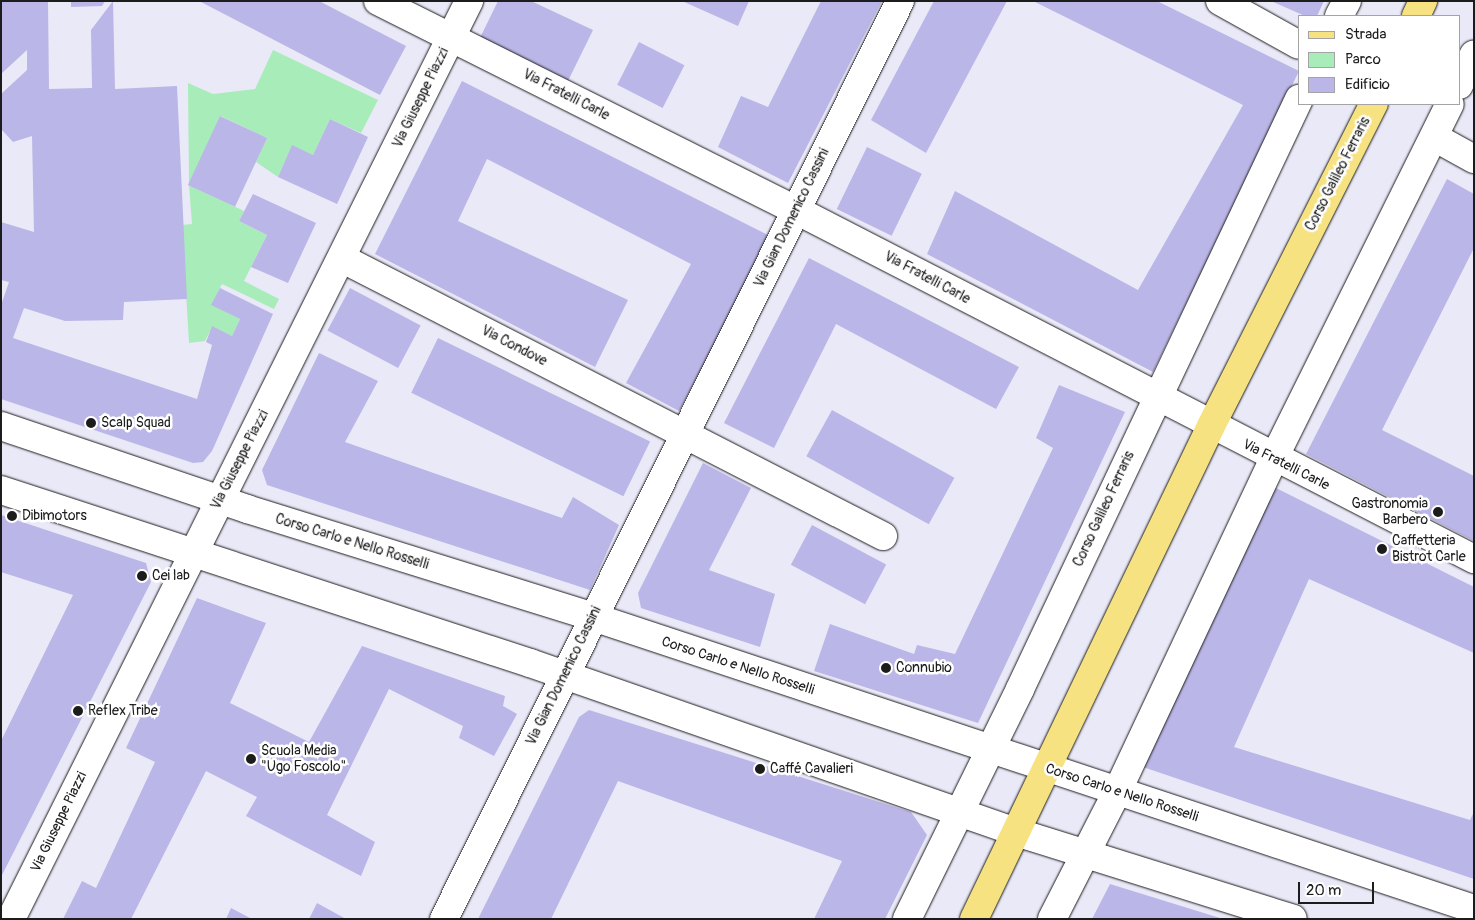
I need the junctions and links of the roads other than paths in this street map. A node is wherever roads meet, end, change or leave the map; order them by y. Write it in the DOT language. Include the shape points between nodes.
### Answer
graph roads {
  1 [pos="378,1"];
  2 [pos="469,1"];
  3 [pos="900,1"];
  4 [pos="1220,1"];
  5 [pos="1347,1"];
  6 [pos="1424,1"];
  7 [pos="1340,15"];
  8 [pos="1417,15"];
  9 [pos="451,38"];
  10 [pos="1298,44"];
  11 [pos="1474,54"];
  12 [pos="1460,83"];
  13 [pos="1298,101"];
  14 [pos="1373,105"];
  15 [pos="1450,105"];
  16 [pos="1434,137"];
  17 [pos="1474,160"];
  18 [pos="796,210"];
  19 [pos="343,258"];
  20 [pos="1156,397"];
  21 [pos="1,426"];
  22 [pos="1210,426"];
  23 [pos="684,434"];
  24 [pos="1274,458"];
  25 [pos="1,490"];
  26 [pos="219,500"];
  27 [pos="883,536"];
  28 [pos="191,554"];
  29 [pos="1474,559"];
  30 [pos="593,617"];
  31 [pos="565,675"];
  32 [pos="989,749"];
  33 [pos="1046,769"];
  34 [pos="1117,792"];
  35 [pos="958,813"];
  36 [pos="1016,832"];
  37 [pos="1084,854"];
  38 [pos="1474,909"];
  39 [pos="11,919"];
  40 [pos="444,919"];
  41 [pos="907,919"];
  42 [pos="974,919"];
  43 [pos="1052,919"];
  44 [pos="1293,919"];
  1 -- 9 [label="street, Via Fratelli Carle"];
  2 -- 9 [label="street, Via Giuseppe Piazzi"];
  3 -- 18 [label="street, Via Gian Domenico Cassini"];
  4 -- 10 [label="street"];
  5 -- 7 [label="street"];
  6 -- 8 [label="main road"];
  9 -- 18 [label="street, Via Fratelli Carle"];
  9 -- 19 [label="street, Via Giuseppe Piazzi"];
  11 -- 12 [label="street"];
  13 -- 20 [label="street, Corso Galileo Ferraris"];
  14 -- 22 [label="main road, Corso Galileo Ferraris"];
  15 -- 16 [label="street"];
  16 -- 17 [label="street"];
  16 -- 24 [label="street"];
  18 -- 20 [label="street, Via Fratelli Carle"];
  18 -- 23 [label="street, Via Gian Domenico Cassini"];
  19 -- 23 [label="street, Via Condove"];
  19 -- 26 [label="street, Via Giuseppe Piazzi"];
  20 -- 22 [label="street, Via Fratelli Carle"];
  20 -- 32 [label="street, Corso Galileo Ferraris"];
  21 -- 26 [label="street, Corso Carlo e Nello Rosselli"];
  22 -- 24 [label="street, Via Fratelli Carle"];
  22 -- 33 [label="main road, Corso Galileo Ferraris"];
  23 -- 27 [label="street"];
  23 -- 30 [label="street, Via Gian Domenico Cassini"];
  24 -- 29 [label="street, Via Fratelli Carle"];
  24 -- 34 [label="street"];
  25 -- 28 [label="street"];
  26 -- 28 [label="street, Via Giuseppe Piazzi"];
  26 -- 30 [label="street, Corso Carlo e Nello Rosselli"];
  28 -- 31 [label="street"];
  28 -- 39 [label="street, Via Giuseppe Piazzi"];
  30 -- 31 [label="street, Via Gian Domenico Cassini"];
  30 -- 32 [label="street, Corso Carlo e Nello Rosselli"];
  31 -- 35 [label="street"];
  31 -- 40 [label="street, Via Gian Domenico Cassini"];
  32 -- 33 [label="street, Corso Carlo e Nello Rosselli"];
  32 -- 35 [label="street, Corso Galileo Ferraris"];
  33 -- 34 [label="street, Corso Carlo e Nello Rosselli"];
  33 -- 36 [label="main road, Corso Galileo Ferraris"];
  34 -- 37 [label="street"];
  34 -- 38 [label="street, Corso Carlo e Nello Rosselli"];
  35 -- 36 [label="street"];
  35 -- 41 [label="street, Corso Galileo Ferraris"];
  36 -- 37 [label="street"];
  36 -- 42 [label="main road, Corso Galileo Ferraris"];
  37 -- 43 [label="street"];
  37 -- 44 [label="street"];
}
